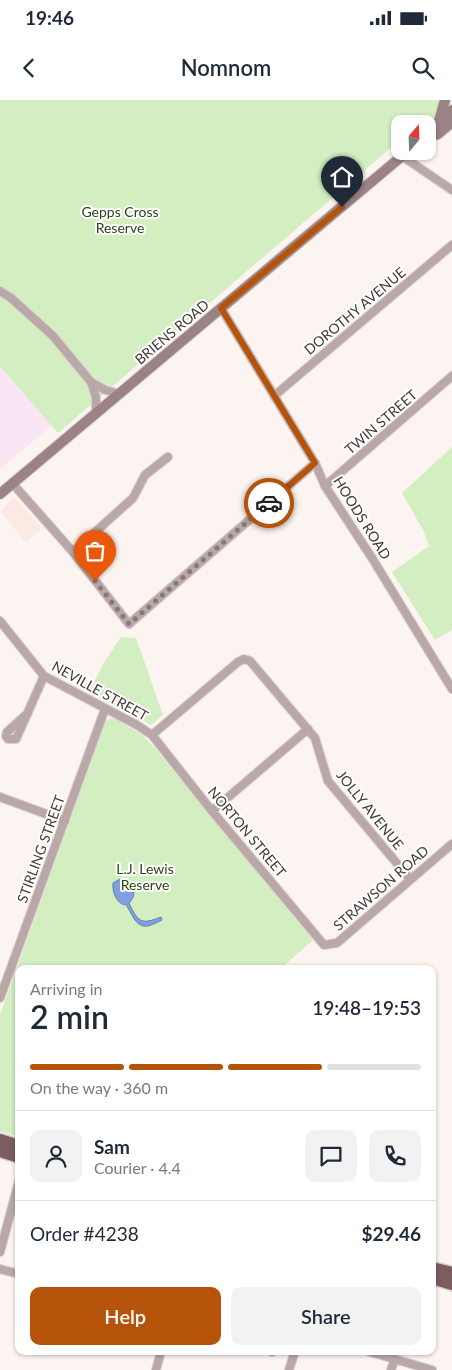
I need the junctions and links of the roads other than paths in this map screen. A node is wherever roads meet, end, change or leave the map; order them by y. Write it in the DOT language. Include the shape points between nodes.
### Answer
graph roads {
  1 [pos="445,100"];
  2 [pos="452,110"];
  3 [pos="438,122"];
  4 [pos="452,122"];
  5 [pos="436,134"];
  6 [pos="398,160"];
  7 [pos="413,160"];
  8 [pos="452,190"];
  9 [pos="452,245"];
  10 [pos="0,291"];
  11 [pos="221,308"];
  12 [pos="452,376"];
  13 [pos="92,382"];
  14 [pos="120,394"];
  15 [pos="274,396"];
  16 [pos="96,414"];
  17 [pos="168,457"];
  18 [pos="315,463"];
  19 [pos="13,484"];
  20 [pos="325,486"];
  21 [pos="0,494"];
  22 [pos="73,552"];
  23 [pos="0,621"];
  24 [pos="44,676"];
  25 [pos="452,690"];
  26 [pos="105,709"];
  27 [pos="28,713"];
  28 [pos="308,729"];
  29 [pos="152,735"];
  30 [pos="0,797"];
  31 [pos="212,811"];
  32 [pos="65,821"];
  33 [pos="452,844"];
  34 [pos="410,879"];
  35 [pos="324,945"];
  36 [pos="1,989"];
  37 [pos="0,998"];
  38 [pos="0,1140"];
  39 [pos="15,1145"];
  40 [pos="0,1151"];
  41 [pos="15,1156"];
  42 [pos="15,1196"];
  43 [pos="0,1252"];
  44 [pos="0,1269"];
  45 [pos="436,1270"];
  46 [pos="15,1273"];
  47 [pos="436,1278"];
  48 [pos="452,1279"];
  49 [pos="160,1355"];
  50 [pos="294,1355"];
  51 [pos="381,1355"];
  52 [pos="395,1359"];
  53 [pos="156,1370"];
  54 [pos="289,1370"];
  55 [pos="391,1370"];
  56 [pos="432,1370"];
  1 -- 3 [label="main road"];
  2 -- 3 [label="main road"];
  4 -- 5 [label="main road"];
  6 -- 11 [label="main road, BRIENS ROAD"];
  7 -- 8 [label="street"];
  9 -- 15 [label="street, DOROTHY AVENUE"];
  10 -- 13 [label="street" via="54,336"];
  11 -- 14 [label="main road, BRIENS ROAD"];
  11 -- 15 [label="street, HOODS ROAD"];
  12 -- 20 [label="street, TWIN STREET"];
  13 -- 14 [label="street"];
  13 -- 16 [label="street"];
  14 -- 16 [label="main road, BRIENS ROAD"];
  15 -- 18 [label="street, HOODS ROAD"];
  16 -- 19 [label="main road, BRIENS ROAD"];
  17 -- 22 [label="street" via="145,475 133,498"];
  18 -- 20 [label="street, HOODS ROAD"];
  18 -- 22 [label="street" via="129,624"];
  19 -- 21 [label="main road, BRIENS ROAD"];
  19 -- 22 [label="street"];
  20 -- 25 [label="street, HOODS ROAD"];
  23 -- 24 [label="street, NEVILLE STREET"];
  24 -- 26 [label="street, NEVILLE STREET"];
  24 -- 27 [label="street"];
  26 -- 29 [label="street, NEVILLE STREET" via="138,724"];
  26 -- 32 [label="street, STIRLING STREET"];
  28 -- 29 [label="street, JOLLY AVENUE" via="250,661 244,659"];
  28 -- 31 [label="street"];
  28 -- 34 [label="street, JOLLY AVENUE" via="318,746 328,782"];
  29 -- 31 [label="street, NORTON STREET"];
  30 -- 32 [label="street"];
  31 -- 35 [label="street, NORTON STREET"];
  32 -- 36 [label="street, STIRLING STREET"];
  33 -- 34 [label="street, STRAWSON ROAD"];
  34 -- 35 [label="street, STRAWSON ROAD" via="337,943"];
  36 -- 37 [label="street, STIRLING STREET"];
  38 -- 39 [label="highway"];
  40 -- 41 [label="highway"];
  42 -- 43 [label="street"];
  44 -- 46 [label="street"];
  45 -- 48 [label="highway"];
  47 -- 48 [label="highway"];
  49 -- 53 [label="street"];
  50 -- 54 [label="street"];
  51 -- 52 [label="street"];
  52 -- 55 [label="street"];
  52 -- 56 [label="street"];
}
